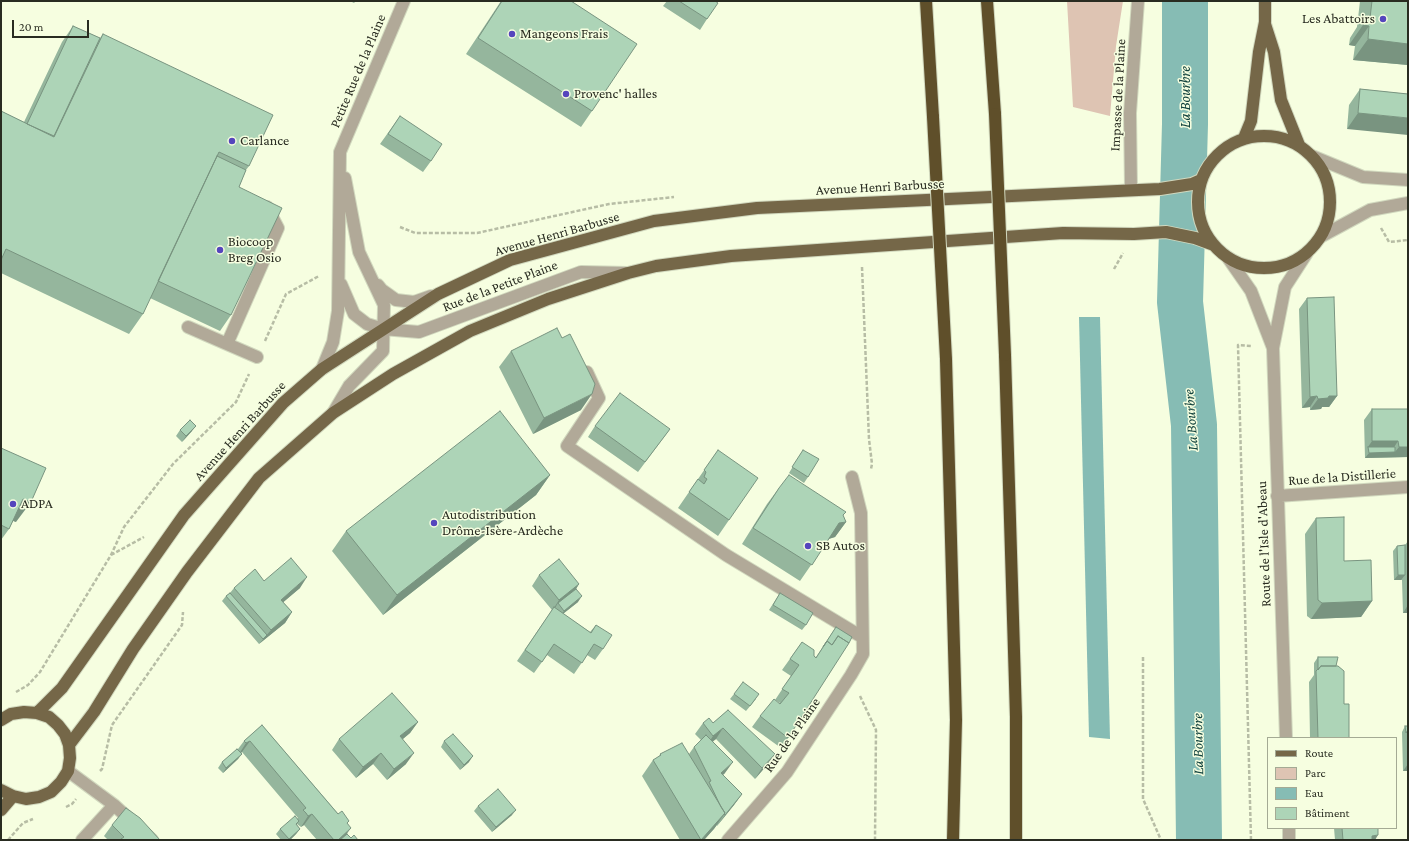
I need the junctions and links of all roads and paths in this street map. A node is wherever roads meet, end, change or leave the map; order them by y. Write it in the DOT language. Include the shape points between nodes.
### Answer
graph roads {
  1 [pos="404,1"];
  2 [pos="926,1"];
  3 [pos="987,1"];
  4 [pos="1138,1"];
  5 [pos="1265,1"];
  6 [pos="1265,22"];
  7 [pos="1244,138"];
  8 [pos="1299,145"];
  9 [pos="340,152"];
  10 [pos="1312,156"];
  11 [pos="1408,180"];
  12 [pos="1196,182"];
  13 [pos="1130,190"];
  14 [pos="680,198"];
  15 [pos="265,202"];
  16 [pos="1408,202"];
  17 [pos="1370,210"];
  18 [pos="400,227"];
  19 [pos="1322,236"];
  20 [pos="1408,240"];
  21 [pos="1214,245"];
  22 [pos="861,246"];
  23 [pos="1307,254"];
  24 [pos="1228,258"];
  25 [pos="366,267"];
  26 [pos="325,272"];
  27 [pos="628,273"];
  28 [pos="339,281"];
  29 [pos="438,294"];
  30 [pos="188,327"];
  31 [pos="383,329"];
  32 [pos="227,344"];
  33 [pos="1273,348"];
  34 [pos="257,356"];
  35 [pos="584,364"];
  36 [pos="322,369"];
  37 [pos="333,413"];
  38 [pos="870,471"];
  39 [pos="852,477"];
  40 [pos="1408,488"];
  41 [pos="1277,496"];
  42 [pos="184,610"];
  43 [pos="862,638"];
  44 [pos="1143,657"];
  45 [pos="851,675"];
  46 [pos="10,696"];
  47 [pos="37,713"];
  48 [pos="1,720"];
  49 [pos="1286,737"];
  50 [pos="69,745"];
  51 [pos="68,771"];
  52 [pos="88,785"];
  53 [pos="1,790"];
  54 [pos="13,796"];
  55 [pos="114,805"];
  56 [pos="65,807"];
  57 [pos="1,810"];
  58 [pos="37,818"];
  59 [pos="1289,829"];
  60 [pos="8,840"];
  61 [pos="82,840"];
  62 [pos="152,840"];
  63 [pos="728,840"];
  64 [pos="875,840"];
  65 [pos="953,840"];
  66 [pos="1016,840"];
  67 [pos="1161,840"];
  68 [pos="1251,840"];
  69 [pos="1289,840"];
  1 -- 9 [label="street, Petite Rue de la Plaine"];
  2 -- 65 [label="highway, bridge" via="946,359 956,720"];
  3 -- 66 [label="highway, bridge" via="995,114 1005,355 1016,717"];
  4 -- 13 [label="street, Impasse de la Plaine" via="1130,113"];
  5 -- 6 [label="main road"];
  6 -- 7 [label="main road" via="1250,121"];
  6 -- 8 [label="main road" via="1274,52 1281,100"];
  7 -- 8 [label="main road" via="1262,135 1281,137"];
  7 -- 12 [label="main road" via="1225,147"];
  8 -- 10 [label="main road"];
  9 -- 25 [label="street, Rue de la Petite Plaine" via="359,252"];
  9 -- 28 [label="street, Rue de la Petite Plaine"];
  10 -- 11 [label="street" via="1363,176"];
  10 -- 19 [label="main road" via="1325,173 1330,194 1330,216"];
  12 -- 13 [label="main road, Avenue Henri Barbusse" via="1160,189"];
  12 -- 21 [label="main road" via="1202,226"];
  13 -- 29 [label="main road, Avenue Henri Barbusse" via="758,208 654,222 510,260"];
  14 -- 18 [label="path" via="609,204 477,233 415,233"];
  15 -- 32 [label="street" via="278,228"];
  16 -- 17 [label="street"];
  17 -- 19 [label="street"];
  17 -- 20 [label="path" via="1389,242"];
  19 -- 23 [label="main road"];
  21 -- 22 [label="main road" via="1166,232 1063,233"];
  21 -- 24 [label="main road"];
  22 -- 27 [label="main road" via="731,256 656,266"];
  22 -- 38 [label="path" via="872,464"];
  23 -- 24 [label="main road" via="1288,264 1268,268 1247,266"];
  23 -- 33 [label="street, Route de l'Isle d'Abeau" via="1285,287"];
  24 -- 33 [label="street, Route de l'Isle d'Abeau" via="1251,291"];
  25 -- 29 [label="street, Rue de la Petite Plaine" via="382,290 396,300 414,302"];
  25 -- 31 [label="street, Rue de la Petite Plaine" via="384,305"];
  26 -- 34 [label="path" via="286,294"];
  27 -- 31 [label="street, Rue de la Petite Plaine" via="581,272 419,332"];
  27 -- 37 [label="main road" via="548,299 470,330 393,374"];
  28 -- 31 [label="street, Rue de la Petite Plaine" via="354,314 367,324"];
  28 -- 36 [label="street, Rue de la Petite Plaine" via="338,311 332,342"];
  29 -- 31 [label="main road, Avenue Henri Barbusse"];
  30 -- 32 [label="street"];
  31 -- 36 [label="main road, Avenue Henri Barbusse"];
  31 -- 37 [label="street, Rue de la Petite Plaine" via="383,351 349,386"];
  32 -- 34 [label="street"];
  33 -- 41 [label="street, Route de l'Isle d'Abeau"];
  33 -- 68 [label="path" via="1238,344"];
  34 -- 46 [label="path" via="236,402 173,464 124,527 111,555 40,672 28,685"];
  35 -- 43 [label="street" via="599,398 567,446 726,555"];
  36 -- 47 [label="main road, Avenue Henri Barbusse" via="283,403 184,515 62,688"];
  37 -- 50 [label="main road" via="259,478 187,572 133,649 94,712"];
  39 -- 43 [label="street, Rue de la Plaine" via="861,513"];
  40 -- 41 [label="street, Rue de la Distillerie"];
  41 -- 49 [label="street, Route de l'Isle d'Abeau"];
  42 -- 52 [label="path" via="182,625 112,725 102,769"];
  43 -- 45 [label="street, Rue de la Plaine" via="863,654"];
  44 -- 67 [label="path" via="1143,799"];
  45 -- 63 [label="street, Rue de la Plaine" via="787,772"];
  45 -- 64 [label="path" via="876,730"];
  47 -- 48 [label="main road" via="11,714"];
  47 -- 50 [label="main road" via="49,717 58,725"];
  50 -- 51 [label="main road"];
  51 -- 52 [label="street"];
  51 -- 54 [label="main road" via="51,792 26,799"];
  52 -- 55 [label="street"];
  52 -- 56 [label="path" via="72,804"];
  53 -- 54 [label="main road"];
  54 -- 57 [label="main road"];
  55 -- 61 [label="street"];
  55 -- 62 [label="street"];
  58 -- 60 [label="path" via="23,823"];
  59 -- 69 [label="street"];
}
